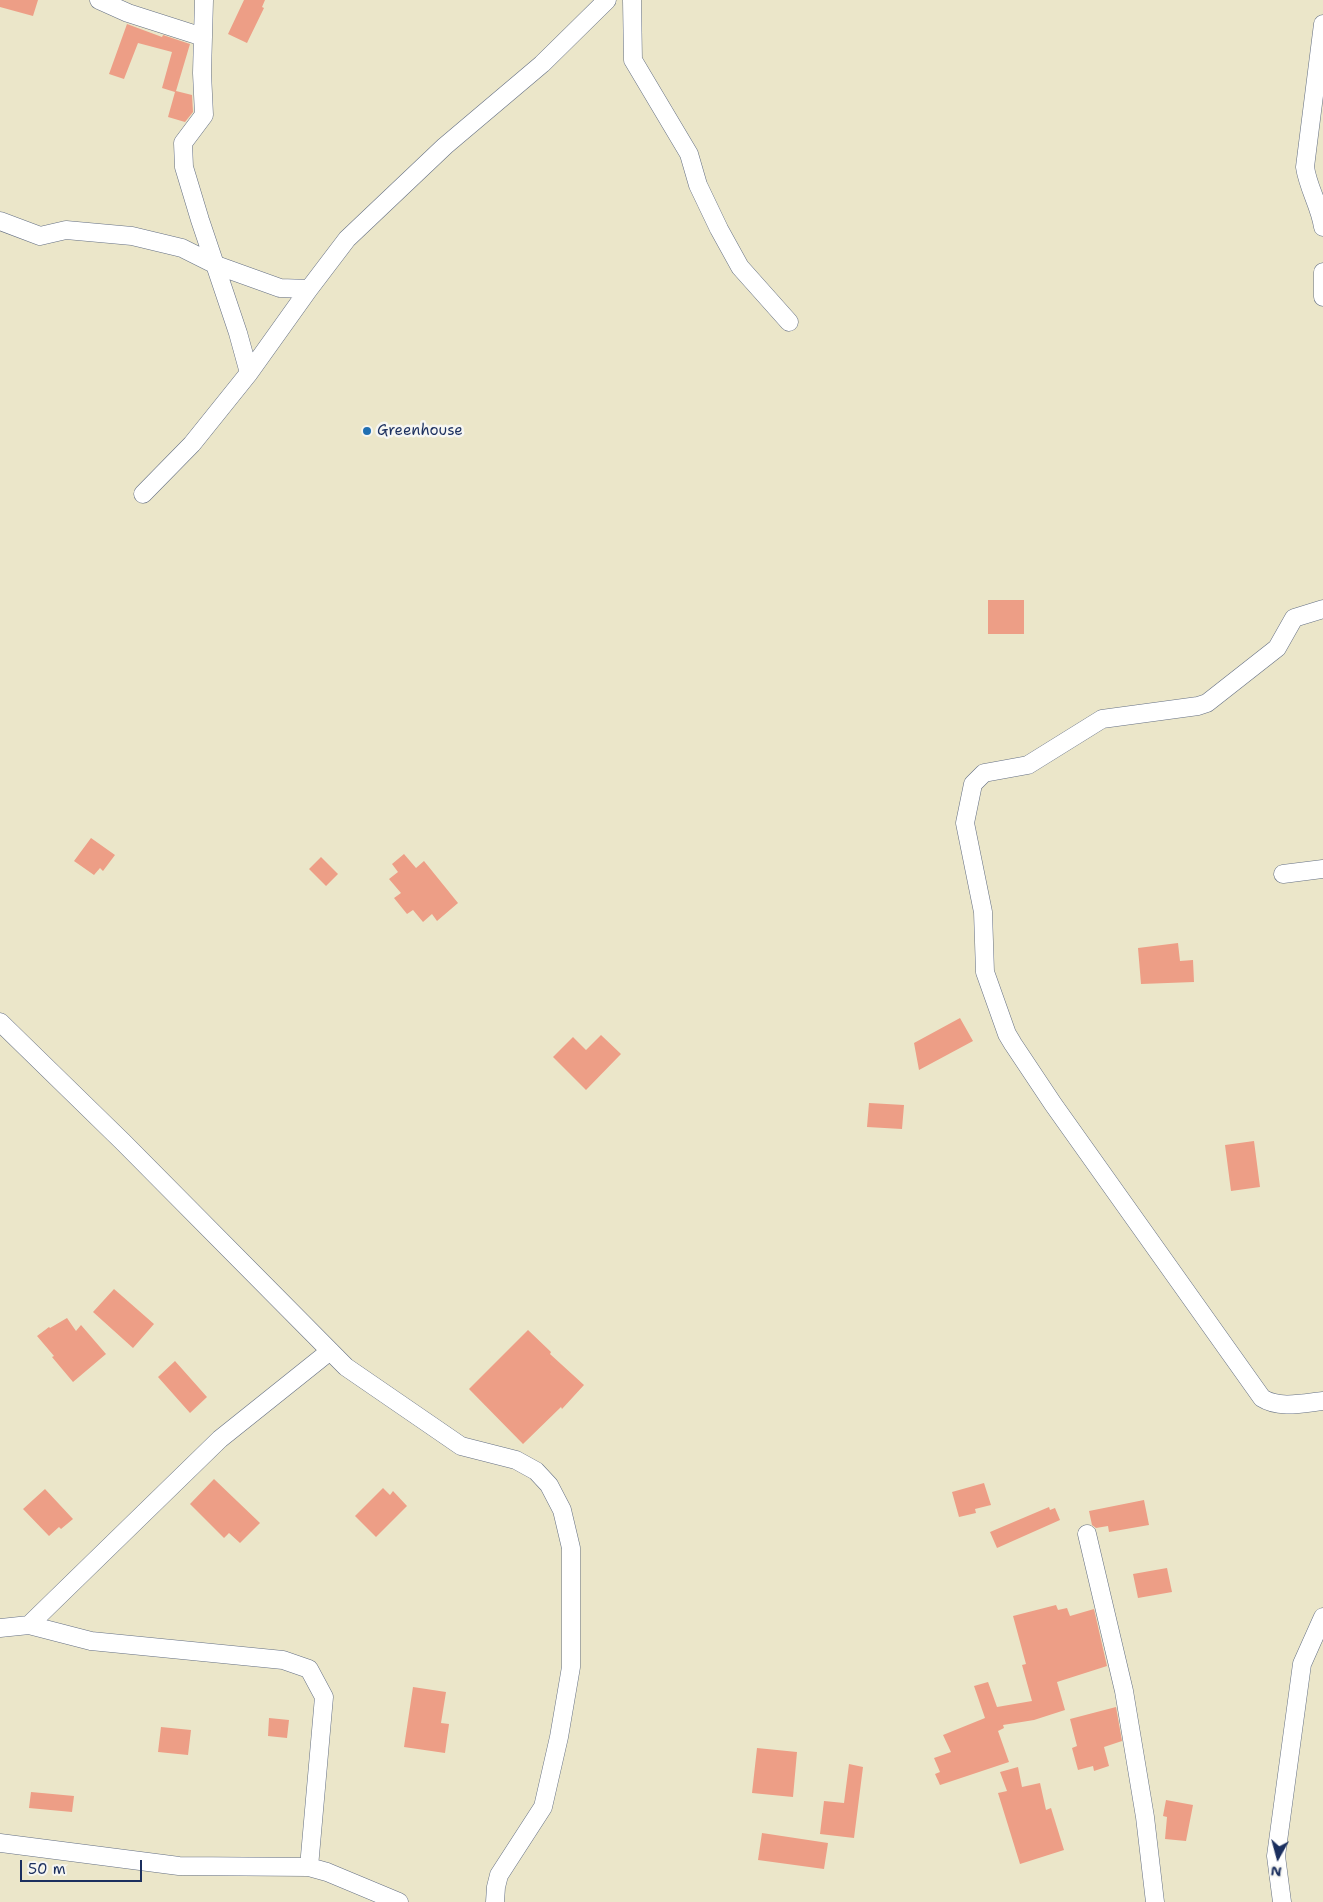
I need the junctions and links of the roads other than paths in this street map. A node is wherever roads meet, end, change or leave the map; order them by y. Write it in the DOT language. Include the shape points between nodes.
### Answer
graph roads {
  1 [pos="99,0"];
  2 [pos="204,0"];
  3 [pos="607,0"];
  4 [pos="632,0"];
  5 [pos="1323,24"];
  6 [pos="203,37"];
  7 [pos="0,220"];
  8 [pos="1323,227"];
  9 [pos="216,265"];
  10 [pos="1323,272"];
  11 [pos="309,289"];
  12 [pos="1323,297"];
  13 [pos="788,322"];
  14 [pos="249,373"];
  15 [pos="143,494"];
  16 [pos="1323,609"];
  17 [pos="1323,869"];
  18 [pos="1283,874"];
  19 [pos="0,1022"];
  20 [pos="330,1351"];
  21 [pos="1323,1401"];
  22 [pos="1087,1534"];
  23 [pos="1323,1617"];
  24 [pos="28,1625"];
  25 [pos="0,1628"];
  26 [pos="0,1843"];
  27 [pos="309,1867"];
  28 [pos="399,1902"];
  29 [pos="495,1902"];
  30 [pos="1155,1902"];
  31 [pos="1282,1902"];
  1 -- 6 [label="street" via="128,13"];
  2 -- 6 [label="street"];
  3 -- 11 [label="street" via="542,64 445,146 347,239"];
  4 -- 13 [label="street" via="633,60 689,154 698,185 740,267"];
  5 -- 8 [label="street" via="1305,167"];
  6 -- 9 [label="street" via="204,115 183,143 184,167"];
  7 -- 9 [label="street" via="40,236 66,230 132,236 182,248"];
  9 -- 11 [label="street" via="280,288"];
  9 -- 14 [label="street"];
  10 -- 12 [label="street"];
  11 -- 14 [label="street"];
  14 -- 15 [label="street" via="192,444"];
  16 -- 21 [label="street" via="1294,618 1277,648 1208,703 1102,719 1028,765 984,773 973,784 965,823 982,912 985,972 1014,1044 1262,1398 1272,1404"];
  17 -- 18 [label="street"];
  19 -- 20 [label="street"];
  20 -- 24 [label="street" via="220,1439"];
  20 -- 29 [label="street" via="346,1367 460,1446 516,1460 536,1471 549,1485 562,1510 571,1548 571,1667 543,1807 499,1875"];
  22 -- 30 [label="street" via="1124,1691"];
  23 -- 31 [label="street" via="1302,1664 1276,1856"];
  24 -- 25 [label="street"];
  24 -- 27 [label="street" via="91,1641 283,1660 309,1669 324,1697"];
  26 -- 27 [label="street" via="179,1866"];
  27 -- 28 [label="street"];
}
